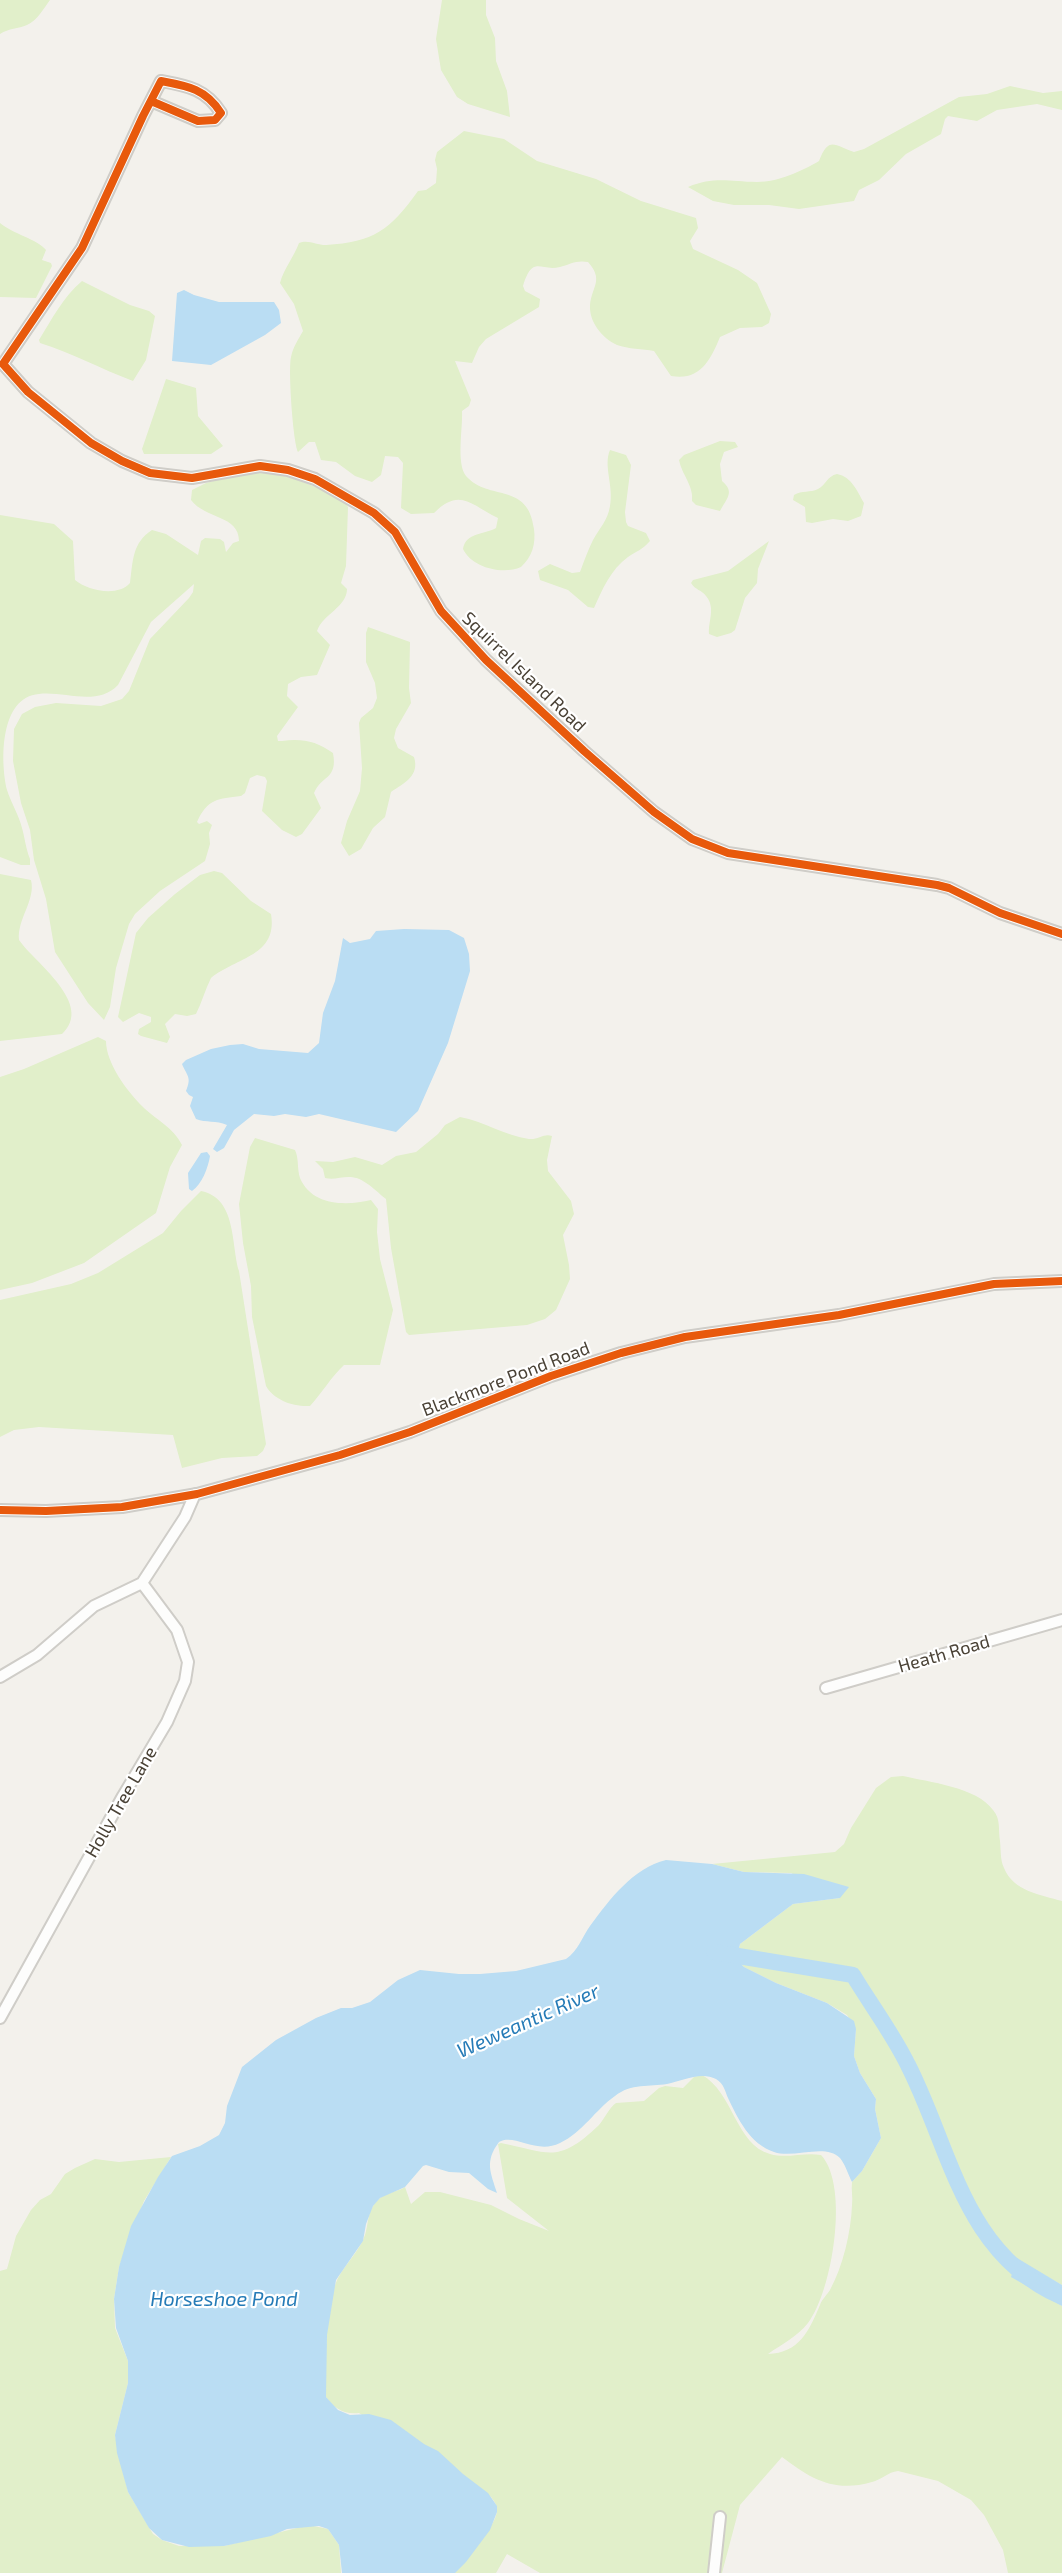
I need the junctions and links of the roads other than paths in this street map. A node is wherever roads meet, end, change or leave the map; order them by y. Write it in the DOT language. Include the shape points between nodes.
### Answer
graph roads {
  1 [pos="151,101"];
  2 [pos="1062,934"];
  3 [pos="1062,1281"];
  4 [pos="195,1494"];
  5 [pos="0,1510"];
  6 [pos="142,1583"];
  7 [pos="1062,1620"];
  8 [pos="0,1677"];
  9 [pos="826,1688"];
  10 [pos="0,2018"];
  11 [pos="720,2517"];
  12 [pos="714,2573"];
  1 -- 1 [label="street, Squirrel Island Road" via="161,81 200,92 213,100 221,113 215,120 198,121"];
  1 -- 2 [label="street, Squirrel Island Road" via="82,248 3,364 28,392 91,443 150,472 192,478 260,466 288,470 315,480 374,513 395,532 441,611 486,660 654,812 692,839 728,853 943,887 1000,914"];
  3 -- 4 [label="street, Blackmore Pond Road" via="994,1284 839,1315 685,1337 551,1376 410,1432 340,1455"];
  4 -- 5 [label="street, Blackmore Pond Road" via="122,1507"];
  4 -- 6 [label="street" via="185,1517"];
  6 -- 8 [label="street" via="94,1606 37,1655"];
  6 -- 10 [label="street, Holly Tree Lane" via="177,1630 188,1662 185,1681 167,1722"];
  7 -- 9 [label="street, Heath Road"];
  11 -- 12 [label="street"];
}
